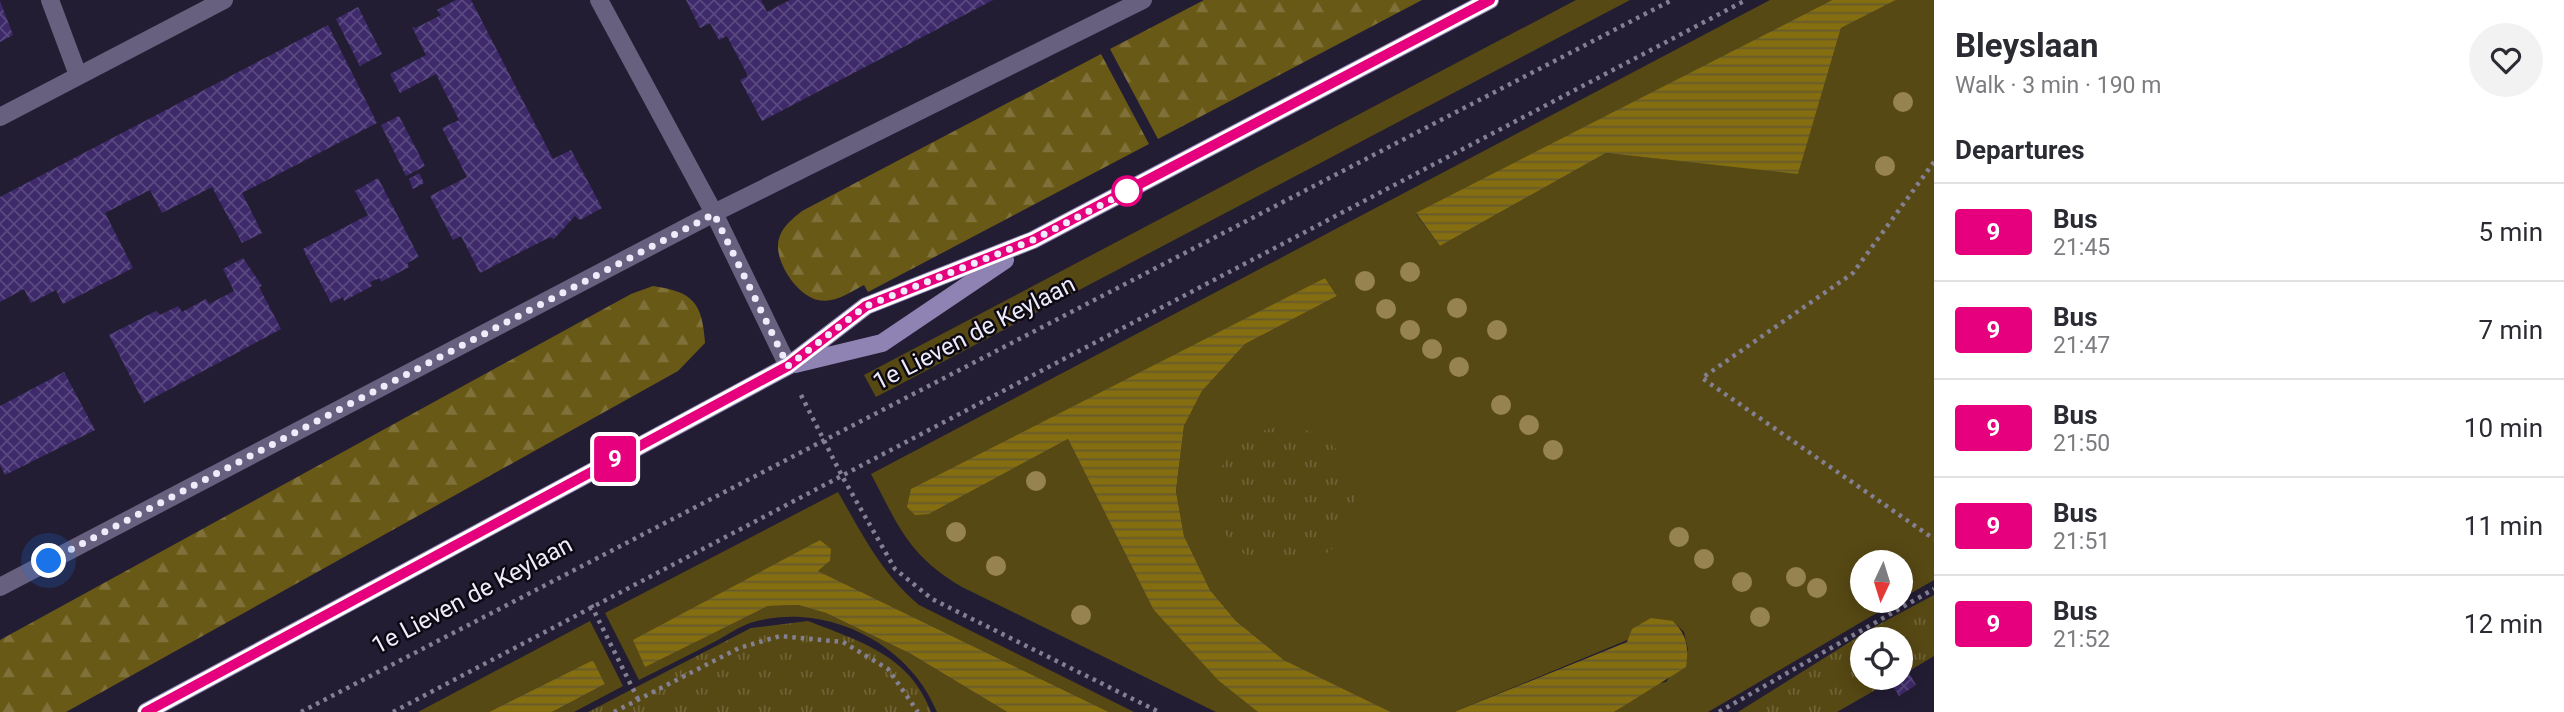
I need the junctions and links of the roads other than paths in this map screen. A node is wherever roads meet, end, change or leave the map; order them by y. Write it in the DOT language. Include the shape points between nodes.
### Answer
graph roads {
  1 [pos="50,0"];
  2 [pos="225,0"];
  3 [pos="599,0"];
  4 [pos="1490,0"];
  5 [pos="1136,2"];
  6 [pos="78,75"];
  7 [pos="0,117"];
  8 [pos="714,214"];
  9 [pos="1033,240"];
  10 [pos="788,366"];
  11 [pos="0,587"];
  12 [pos="146,712"];
  1 -- 6 [label="street"];
  2 -- 6 [label="street"];
  3 -- 8 [label="street"];
  4 -- 9 [label="main road, 1e Lieven de Keylaan"];
  5 -- 8 [label="street"];
  6 -- 7 [label="street"];
  8 -- 10 [label="street"];
  8 -- 11 [label="street"];
  9 -- 10 [label="main road, 1e Lieven de Keylaan" via="866,306"];
  9 -- 10 [label="main road, 1e Lieven de Keylaan" via="882,342"];
  10 -- 12 [label="main road, 1e Lieven de Keylaan"];
}
